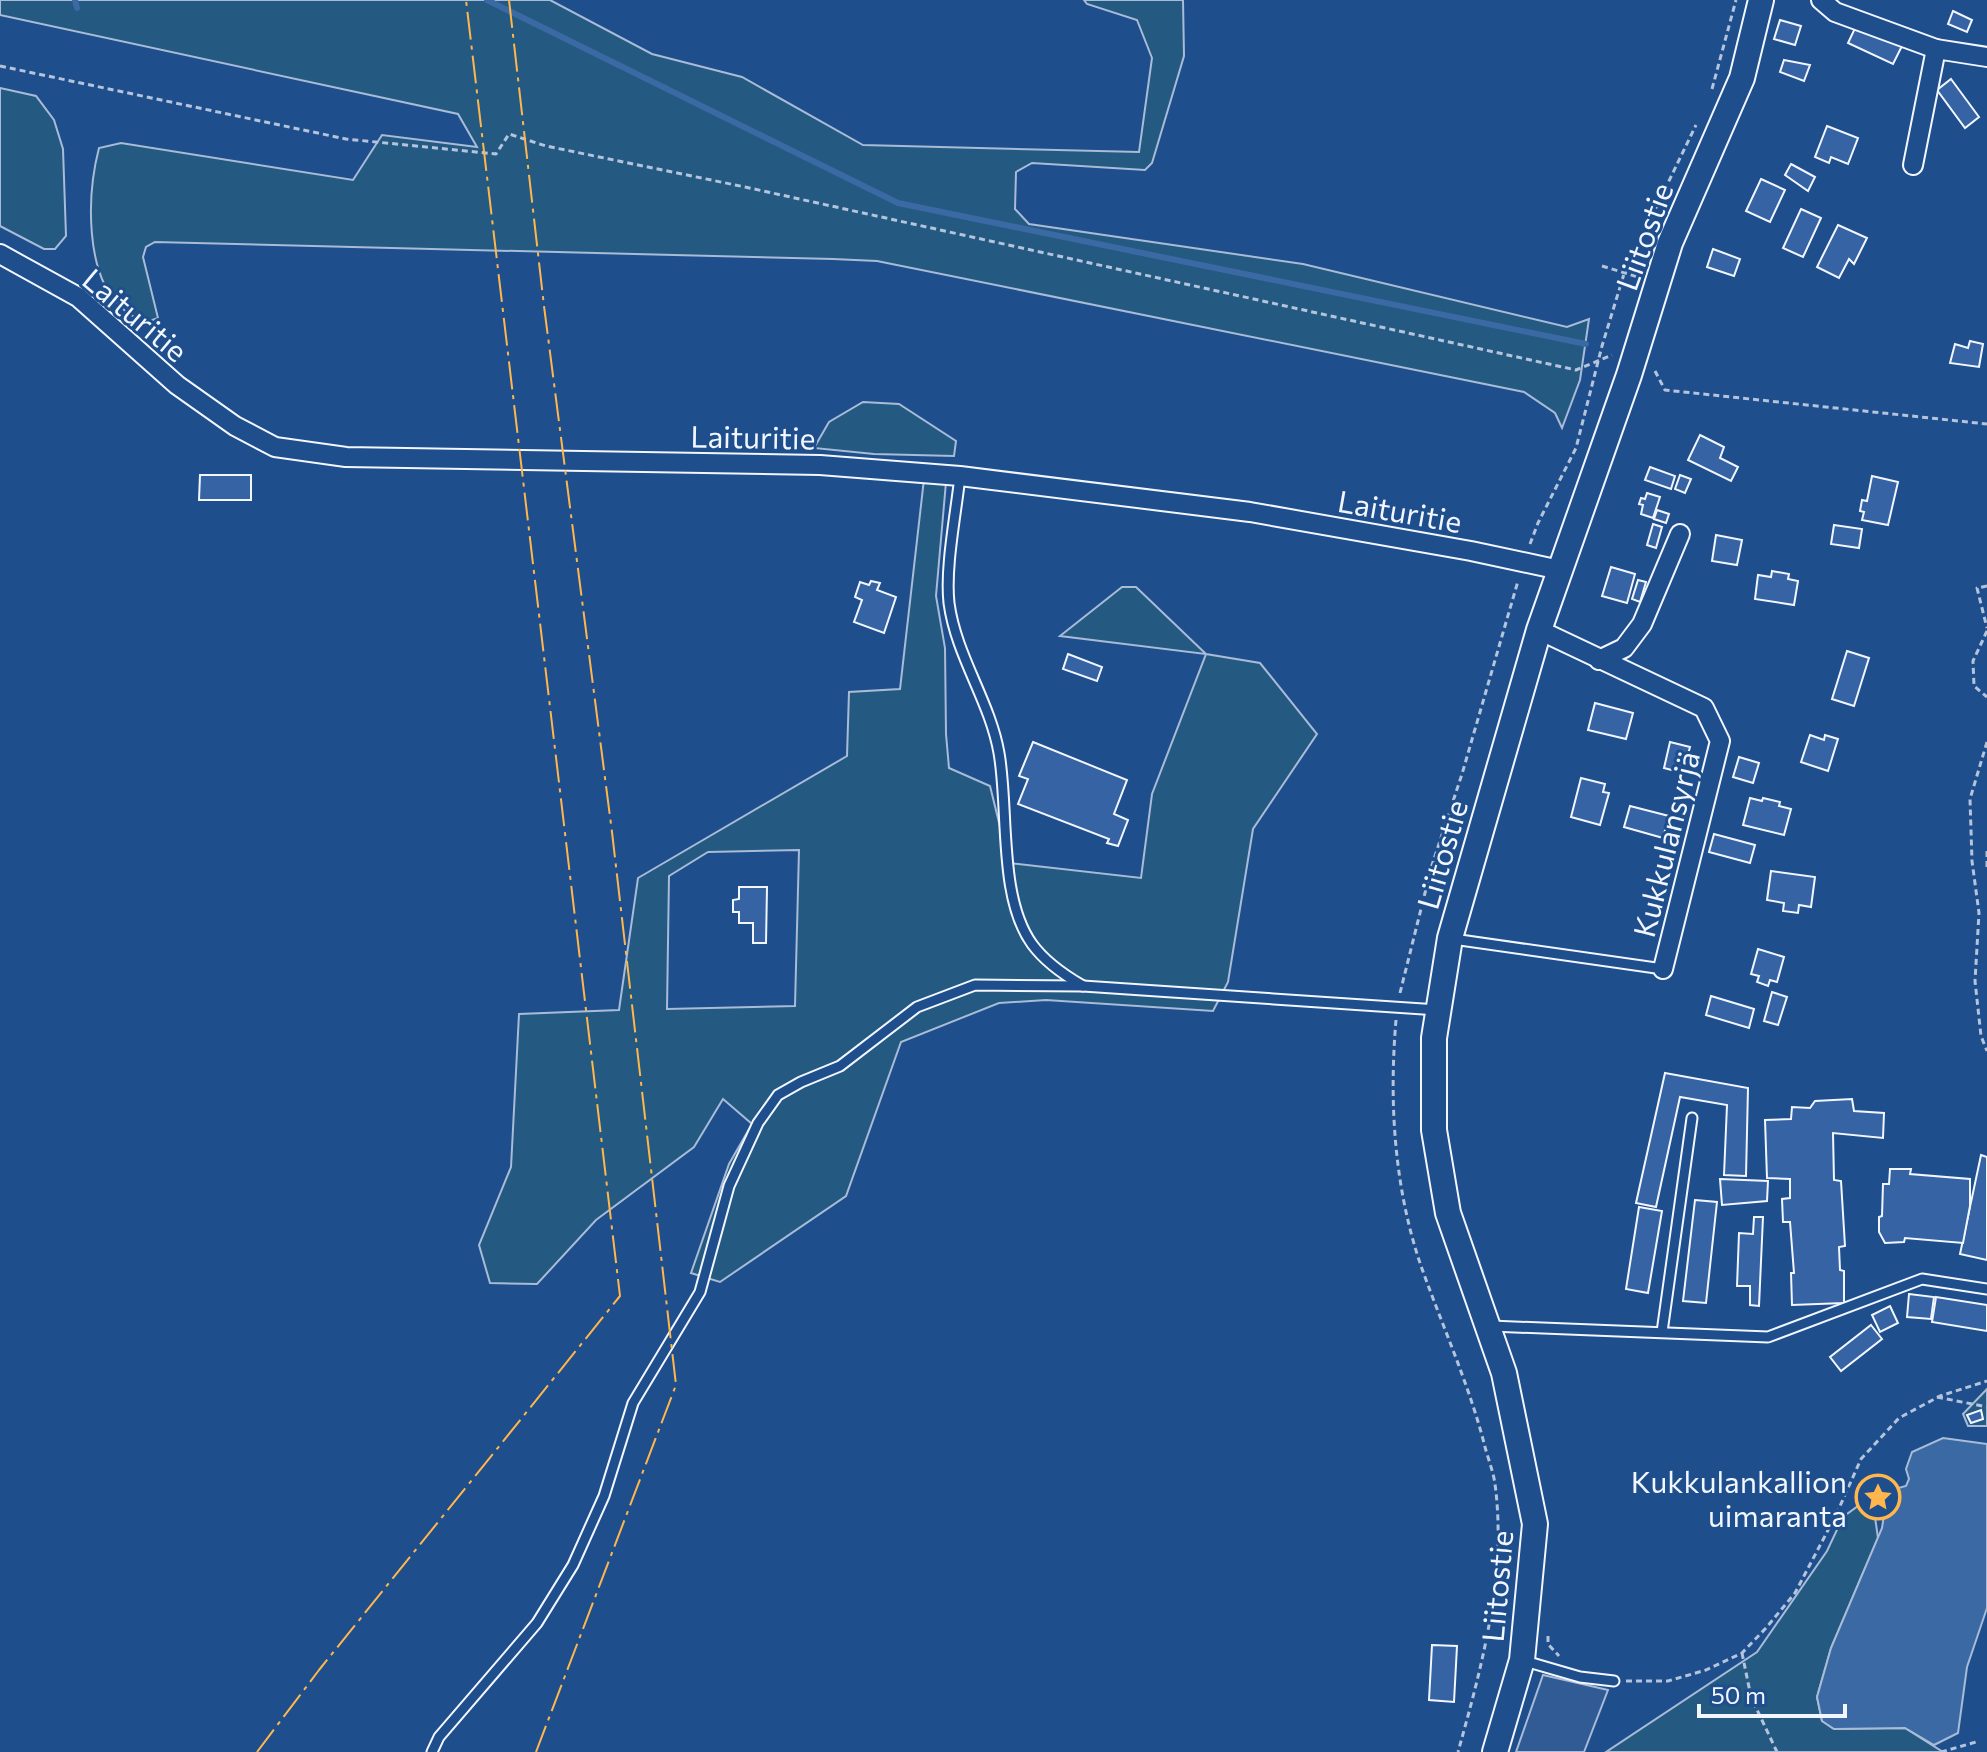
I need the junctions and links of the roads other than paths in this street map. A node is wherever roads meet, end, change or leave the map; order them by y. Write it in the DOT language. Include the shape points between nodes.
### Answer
graph roads {
  1 [pos="1761,0"];
  2 [pos="1821,0"];
  3 [pos="1936,49"];
  4 [pos="1987,57"];
  5 [pos="1913,165"];
  6 [pos="0,254"];
  7 [pos="960,476"];
  8 [pos="1680,534"];
  9 [pos="1560,570"];
  10 [pos="1539,630"];
  11 [pos="1599,660"];
  12 [pos="1450,938"];
  13 [pos="1663,969"];
  14 [pos="1083,986"];
  15 [pos="1438,1010"];
  16 [pos="1692,1118"];
  17 [pos="1987,1289"];
  18 [pos="1487,1326"];
  19 [pos="1662,1332"];
  20 [pos="1522,1660"];
  21 [pos="1614,1681"];
  22 [pos="432,1752"];
  23 [pos="1495,1752"];
  1 -- 9 [label="street, Liitostie" via="1742,78 1670,243"];
  2 -- 3 [label="street" via="1835,12"];
  3 -- 4 [label="street"];
  3 -- 5 [label="street"];
  6 -- 7 [label="street, Laituritie" via="78,297 177,385 275,447 346,457 820,465"];
  7 -- 9 [label="street, Laituritie" via="1250,512"];
  7 -- 14 [label="lane" via="949,605 999,753 1015,908 1032,943 1060,972"];
  8 -- 11 [label="street" via="1642,624 1624,648"];
  9 -- 10 [label="street, Liitostie"];
  10 -- 11 [label="street, Kukkulansyrjä"];
  10 -- 12 [label="street, Liitostie"];
  11 -- 13 [label="street, Kukkulansyrjä" via="1704,708 1720,741"];
  12 -- 13 [label="lane"];
  12 -- 15 [label="street, Liitostie"];
  14 -- 15 [label="lane"];
  14 -- 22 [label="lane" via="975,985 917,1007 840,1066 778,1095 758,1123 729,1186 700,1292 633,1403 604,1496 573,1565 537,1623 439,1737"];
  15 -- 18 [label="street, Liitostie" via="1434,1130 1448,1213"];
  16 -- 19 [label="lane"];
  17 -- 19 [label="lane" via="1922,1279 1768,1337"];
  18 -- 19 [label="lane"];
  18 -- 20 [label="street, Liitostie" via="1504,1373 1535,1524"];
  20 -- 21 [label="lane"];
  20 -- 23 [label="street, Liitostie"];
}
